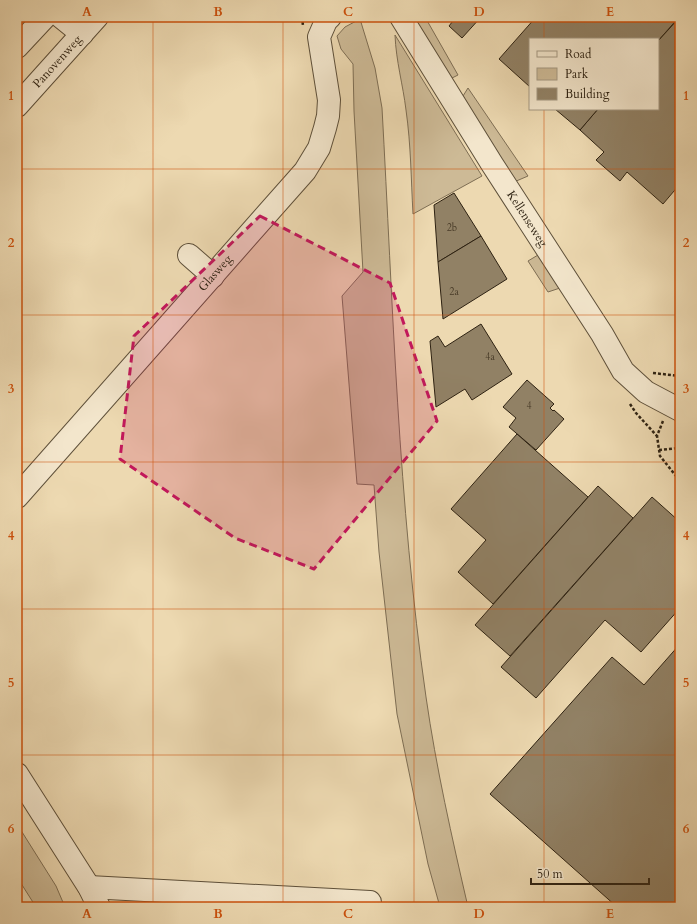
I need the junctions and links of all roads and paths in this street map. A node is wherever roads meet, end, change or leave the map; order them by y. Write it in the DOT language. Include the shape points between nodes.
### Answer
graph roads {
  1 [pos="45,17"];
  2 [pos="61,17"];
  3 [pos="98,17"];
  4 [pos="330,17"];
  5 [pos="401,17"];
  6 [pos="82,34"];
  7 [pos="17,47"];
  8 [pos="19,99"];
  9 [pos="189,254"];
  10 [pos="213,276"];
  11 [pos="680,379"];
  12 [pos="675,407"];
  13 [pos="680,448"];
  14 [pos="659,450"];
  15 [pos="680,481"];
  16 [pos="17,497"];
  17 [pos="17,774"];
  18 [pos="89,886"];
  19 [pos="370,902"];
  20 [pos="99,907"];
  1 -- 7 [label="street"];
  2 -- 6 [label="street"];
  3 -- 6 [label="street, Panovenweg"];
  4 -- 10 [label="street, Glasweg" via="319,37 329,100 326,128 319,148 305,171"];
  5 -- 12 [label="street, Kellenseweg" via="623,371 646,392"];
  6 -- 8 [label="street, Panovenweg"];
  9 -- 10 [label="street"];
  10 -- 16 [label="street, Glasweg"];
  11 -- 12 [label="path"];
  12 -- 14 [label="path" via="657,436"];
  13 -- 14 [label="path"];
  14 -- 15 [label="path" via="660,456"];
  17 -- 18 [label="street"];
  18 -- 19 [label="street"];
  18 -- 20 [label="street"];
}
